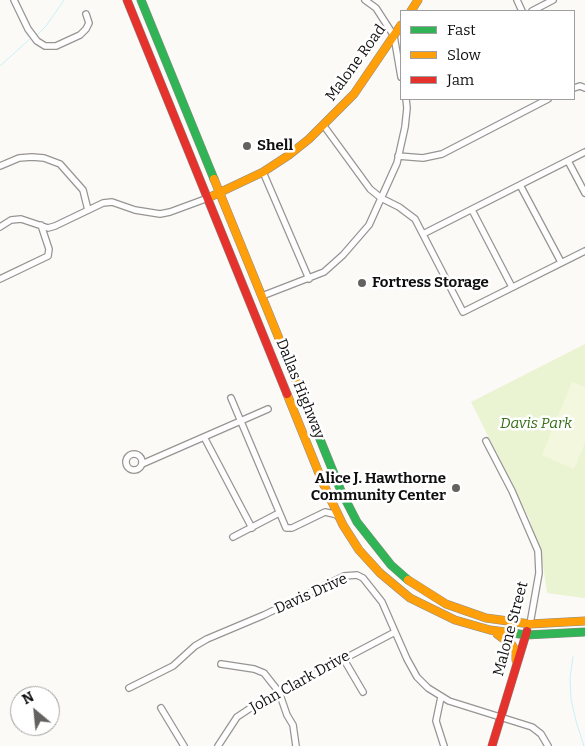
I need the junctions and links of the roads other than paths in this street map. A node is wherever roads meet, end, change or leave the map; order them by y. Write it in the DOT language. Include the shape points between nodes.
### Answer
graph roads {
  1 [pos="14,0"];
  2 [pos="127,0"];
  3 [pos="141,0"];
  4 [pos="366,0"];
  5 [pos="553,0"];
  6 [pos="534,10"];
  7 [pos="86,14"];
  8 [pos="400,27"];
  9 [pos="394,36"];
  10 [pos="400,71"];
  11 [pos="406,100"];
  12 [pos="546,100"];
  13 [pos="324,126"];
  14 [pos="585,152"];
  15 [pos="398,156"];
  16 [pos="568,161"];
  17 [pos="0,166"];
  18 [pos="263,172"];
  19 [pos="520,185"];
  20 [pos="220,193"];
  21 [pos="585,193"];
  22 [pos="208,198"];
  23 [pos="381,198"];
  24 [pos="88,210"];
  25 [pos="472,210"];
  26 [pos="41,225"];
  27 [pos="0,227"];
  28 [pos="423,234"];
  29 [pos="585,251"];
  30 [pos="561,262"];
  31 [pos="309,279"];
  32 [pos="0,280"];
  33 [pos="512,287"];
  34 [pos="262,296"];
  35 [pos="231,398"];
  36 [pos="268,409"];
  37 [pos="241,421"];
  38 [pos="204,437"];
  39 [pos="486,441"];
  40 [pos="142,464"];
  41 [pos="330,498"];
  42 [pos="325,512"];
  43 [pos="279,513"];
  44 [pos="339,517"];
  45 [pos="252,528"];
  46 [pos="234,537"];
  47 [pos="585,621"];
  48 [pos="530,624"];
  49 [pos="490,630"];
  50 [pos="395,632"];
  51 [pos="585,632"];
  52 [pos="526,635"];
  53 [pos="343,658"];
  54 [pos="220,664"];
  55 [pos="516,667"];
  56 [pos="130,688"];
  57 [pos="279,692"];
  58 [pos="363,692"];
  59 [pos="441,697"];
  60 [pos="160,708"];
  61 [pos="501,716"];
  62 [pos="184,746"];
  63 [pos="218,746"];
  64 [pos="296,746"];
  65 [pos="444,746"];
  66 [pos="492,746"];
  67 [pos="548,746"];
  1 -- 7 [label="street" via="28,29 45,46 56,46 80,35 89,23"];
  2 -- 22 [label="main road, Dallas Highway"];
  3 -- 20 [label="main road, Dallas Highway"];
  4 -- 9 [label="street" via="376,8"];
  5 -- 6 [label="street"];
  8 -- 9 [label="main road, Malone Road"];
  9 -- 10 [label="street"];
  9 -- 13 [label="main road, Malone Road" via="354,94"];
  11 -- 15 [label="street" via="406,118"];
  12 -- 15 [label="street" via="442,154 423,158"];
  13 -- 18 [label="main road, Malone Road"];
  13 -- 23 [label="street" via="370,189"];
  14 -- 16 [label="street"];
  15 -- 23 [label="street"];
  16 -- 19 [label="street"];
  16 -- 21 [label="street"];
  17 -- 24 [label="street" via="19,158 32,157 60,164 83,190"];
  18 -- 20 [label="main road, Malone Road"];
  18 -- 31 [label="street"];
  19 -- 25 [label="street"];
  19 -- 30 [label="street"];
  20 -- 22 [label="main road, Malone Road"];
  20 -- 34 [label="main road, Dallas Highway"];
  22 -- 24 [label="street" via="160,214 112,202"];
  22 -- 41 [label="main road, Dallas Highway"];
  23 -- 28 [label="street" via="399,206 415,219"];
  23 -- 31 [label="street" via="362,234 324,272"];
  24 -- 26 [label="street" via="55,226"];
  25 -- 28 [label="street"];
  25 -- 33 [label="street"];
  26 -- 27 [label="street" via="21,219 11,220"];
  26 -- 32 [label="street" via="49,249 48,256"];
  28 -- 33 [label="street" via="462,312"];
  29 -- 30 [label="street"];
  30 -- 33 [label="street"];
  31 -- 34 [label="street"];
  34 -- 48 [label="main road, Dallas Highway" via="341,491 357,522 380,554 412,583 446,604 486,618"];
  35 -- 37 [label="street"];
  36 -- 37 [label="street"];
  37 -- 38 [label="street"];
  37 -- 43 [label="street"];
  38 -- 40 [label="street"];
  38 -- 45 [label="street"];
  39 -- 48 [label="street, Malone Street" via="538,551 539,573"];
  41 -- 42 [label="street"];
  41 -- 44 [label="main road, Dallas Highway"];
  42 -- 43 [label="street" via="288,529"];
  42 -- 44 [label="street"];
  43 -- 45 [label="street"];
  44 -- 49 [label="main road, Dallas Highway" via="359,550 404,594 437,612"];
  45 -- 46 [label="street"];
  47 -- 48 [label="main road, Dallas Highway"];
  48 -- 52 [label="main road, Malone Street"];
  49 -- 52 [label="main road, Dallas Highway"];
  49 -- 55 [label="main road" via="512,645"];
  50 -- 53 [label="street, John Clark Drive"];
  50 -- 56 [label="street, Davis Drive" via="380,598 363,578 351,574 195,646 173,666"];
  50 -- 59 [label="street, Davis Drive" via="417,677"];
  51 -- 52 [label="main road, Dallas Highway"];
  52 -- 55 [label="main road, Malone Street"];
  53 -- 57 [label="street, John Clark Drive"];
  53 -- 58 [label="street"];
  54 -- 57 [label="street" via="264,673"];
  55 -- 61 [label="main road, Malone Street"];
  57 -- 63 [label="street, John Clark Drive" via="237,717"];
  57 -- 64 [label="street" via="293,725"];
  59 -- 61 [label="street, Davis Drive"];
  59 -- 65 [label="street" via="436,721"];
  60 -- 62 [label="street"];
  61 -- 66 [label="main road"];
  61 -- 67 [label="street" via="535,728"];
}
